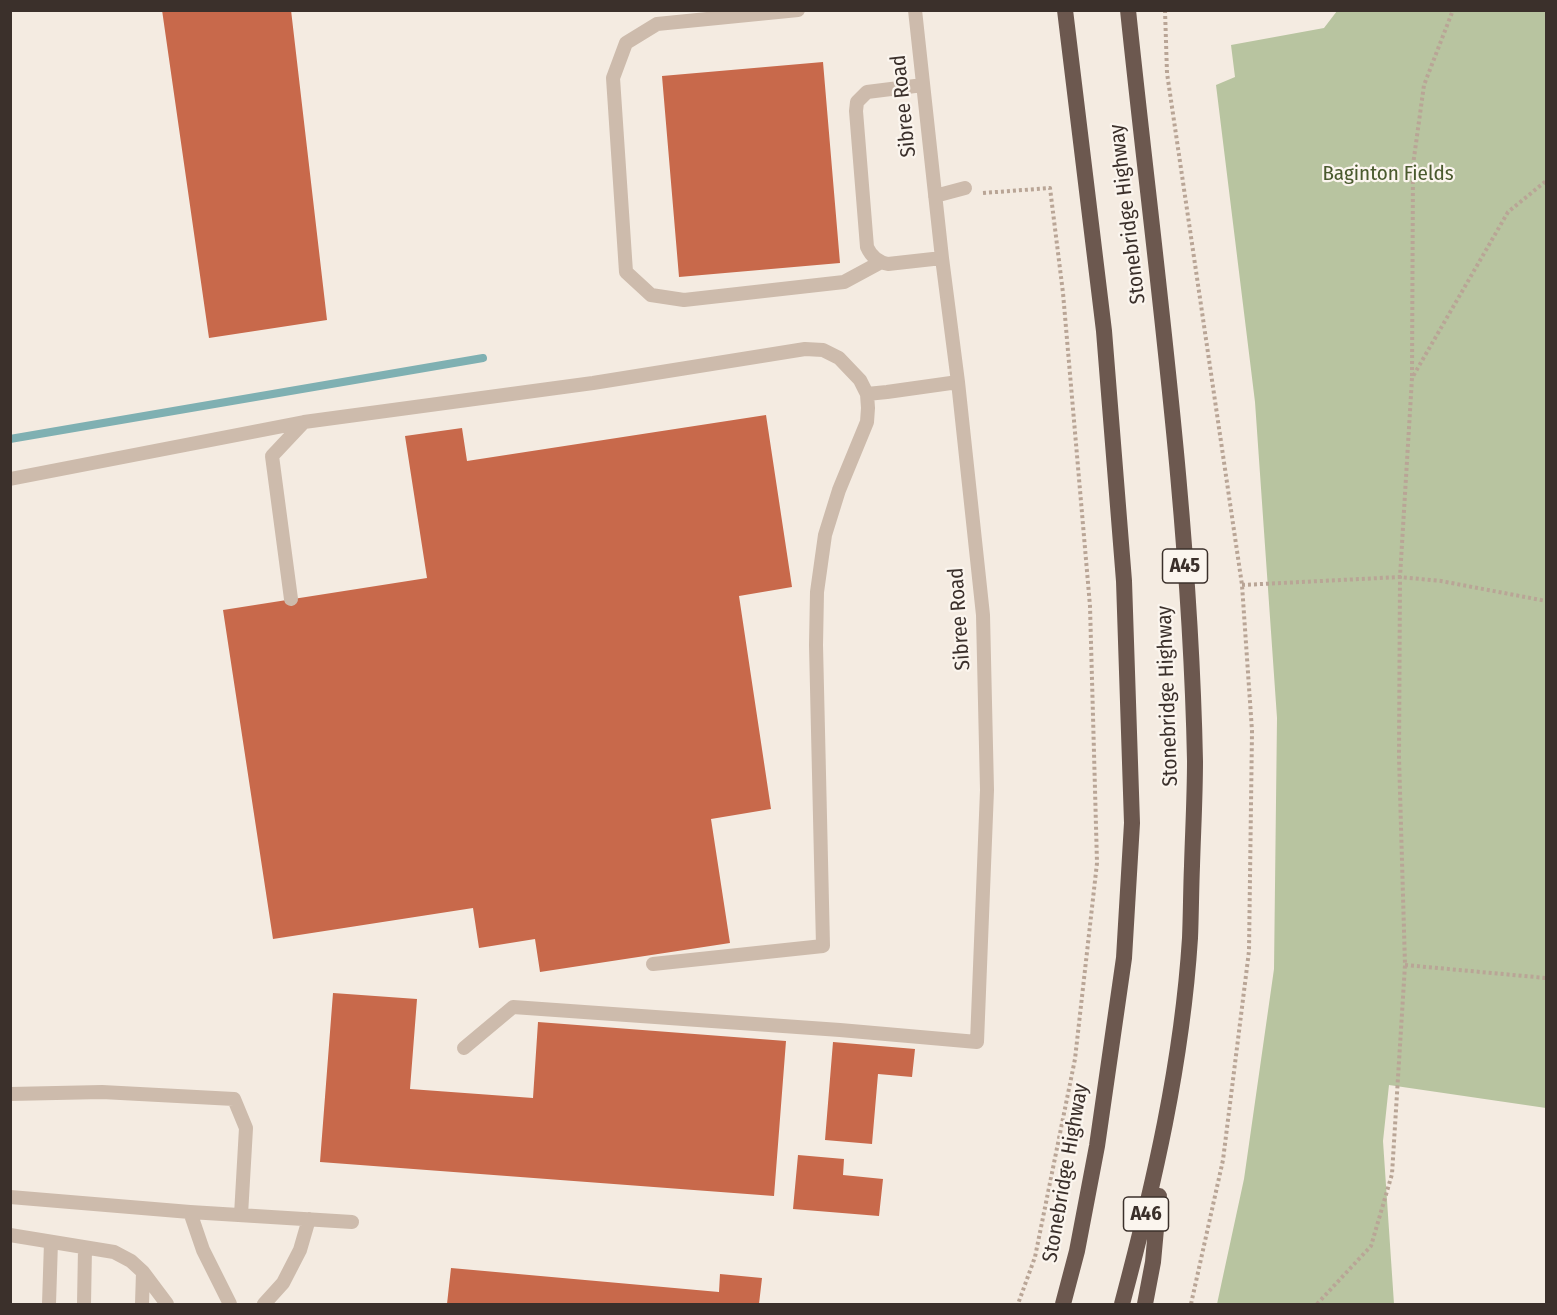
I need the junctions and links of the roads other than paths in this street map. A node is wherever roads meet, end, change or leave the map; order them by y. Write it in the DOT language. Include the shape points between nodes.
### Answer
graph roads {
  1 [pos="798,10"];
  2 [pos="915,10"];
  3 [pos="1065,10"];
  4 [pos="1128,10"];
  5 [pos="923,85"];
  6 [pos="965,188"];
  7 [pos="935,196"];
  8 [pos="942,258"];
  9 [pos="881,262"];
  10 [pos="958,382"];
  11 [pos="867,393"];
  12 [pos="304,422"];
  13 [pos="10,479"];
  14 [pos="291,599"];
  15 [pos="653,964"];
  16 [pos="464,1048"];
  17 [pos="10,1094"];
  18 [pos="1166,1123"];
  19 [pos="10,1197"];
  20 [pos="190,1212"];
  21 [pos="241,1215"];
  22 [pos="309,1219"];
  23 [pos="352,1222"];
  24 [pos="10,1235"];
  25 [pos="51,1242"];
  26 [pos="85,1248"];
  27 [pos="143,1272"];
  28 [pos="50,1305"];
  29 [pos="84,1305"];
  30 [pos="142,1305"];
  31 [pos="167,1305"];
  32 [pos="230,1305"];
  33 [pos="264,1305"];
  34 [pos="1063,1305"];
  35 [pos="1122,1305"];
  36 [pos="1145,1305"];
  1 -- 9 [label="lane" via="657,24 626,43 613,78 626,272 651,295 684,300 844,282"];
  2 -- 5 [label="lane, Sibree Road"];
  3 -- 34 [label="highway, Stonebridge Highway" via="1106,355 1124,581 1132,823 1124,958 1097,1146"];
  4 -- 18 [label="highway, Stonebridge Highway / A45" via="1171,390 1195,764 1190,938"];
  5 -- 7 [label="lane, Sibree Road"];
  5 -- 9 [label="lane" via="867,92 857,102 867,247"];
  6 -- 7 [label="lane"];
  7 -- 8 [label="lane, Sibree Road"];
  8 -- 9 [label="lane"];
  8 -- 10 [label="lane, Sibree Road"];
  10 -- 11 [label="lane"];
  10 -- 16 [label="lane, Sibree Road" via="983,615 987,790 977,1042 513,1007"];
  11 -- 12 [label="lane" via="839,358 824,350 805,349"];
  11 -- 15 [label="lane" via="867,422 825,535 817,592 823,946"];
  12 -- 13 [label="lane"];
  12 -- 14 [label="lane" via="273,456"];
  17 -- 21 [label="lane" via="102,1092 234,1099 246,1128"];
  18 -- 35 [label="highway, Stonebridge Highway / A46"];
  18 -- 36 [label="highway, A45" via="1153,1262"];
  19 -- 20 [label="lane"];
  20 -- 21 [label="lane"];
  20 -- 32 [label="lane" via="203,1250"];
  21 -- 22 [label="lane"];
  22 -- 23 [label="lane"];
  22 -- 33 [label="lane" via="300,1250 283,1283"];
  24 -- 25 [label="lane"];
  25 -- 26 [label="lane"];
  25 -- 28 [label="lane"];
  26 -- 27 [label="lane" via="114,1252"];
  26 -- 29 [label="lane"];
  27 -- 30 [label="lane"];
  27 -- 31 [label="lane"];
}
